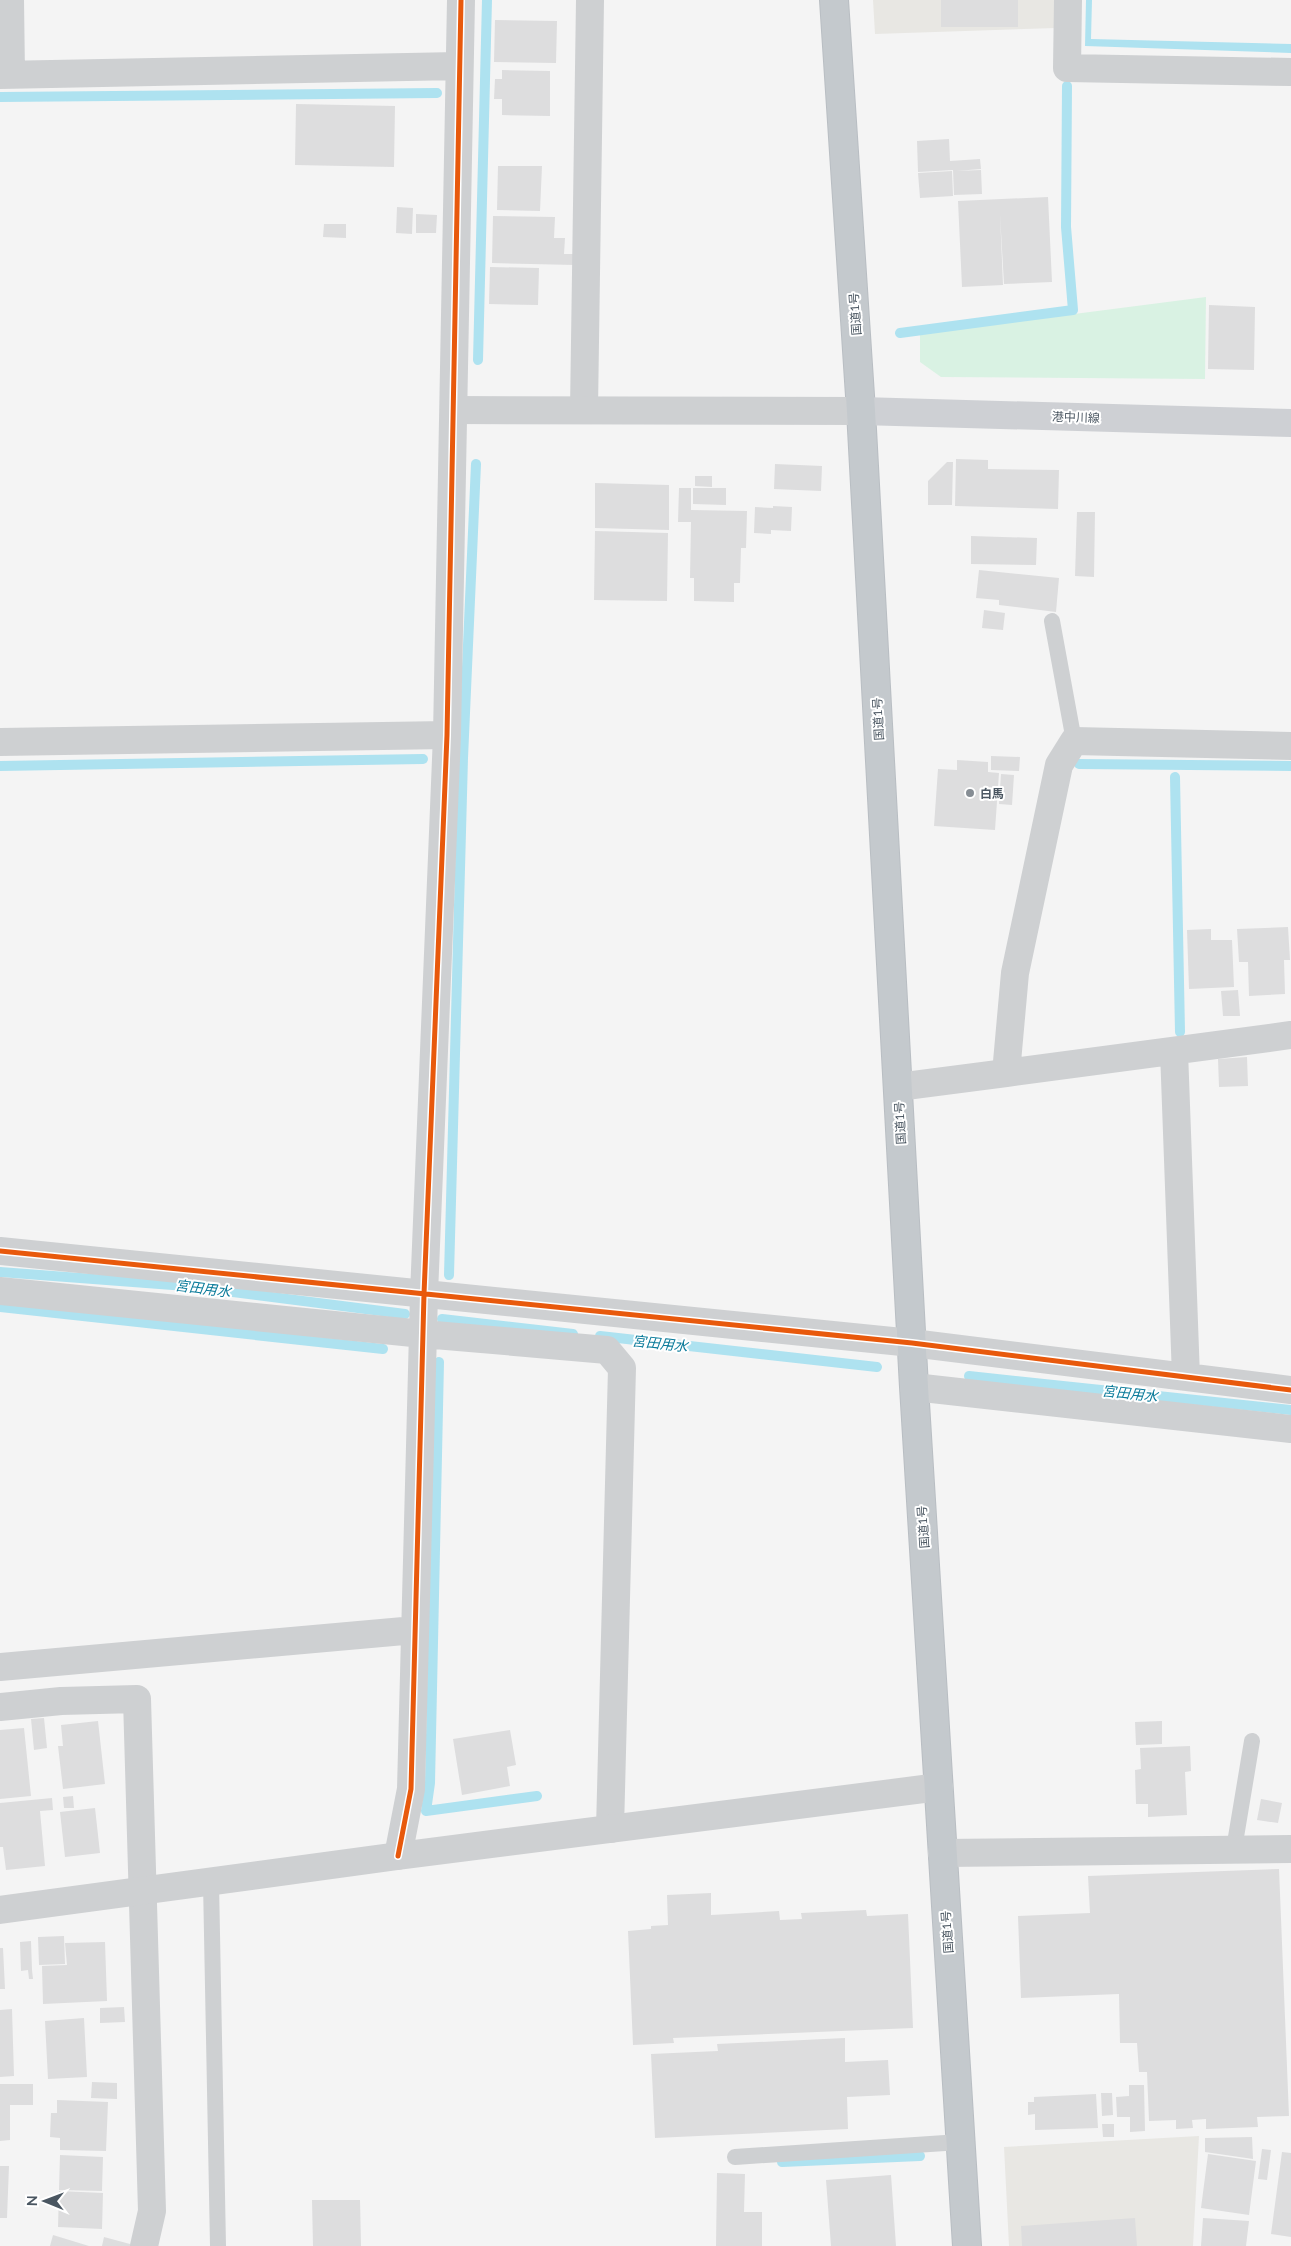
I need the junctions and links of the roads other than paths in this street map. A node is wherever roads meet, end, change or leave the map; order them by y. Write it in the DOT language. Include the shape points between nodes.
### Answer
graph roads {
  1 [pos="10,0"];
  2 [pos="461,0"];
  3 [pos="590,0"];
  4 [pos="834,0"];
  5 [pos="1068,0"];
  6 [pos="458,66"];
  7 [pos="1291,72"];
  8 [pos="5,74"];
  9 [pos="454,410"];
  10 [pos="584,410"];
  11 [pos="861,411"];
  12 [pos="1291,423"];
  13 [pos="1052,621"];
  14 [pos="447,736"];
  15 [pos="1074,741"];
  16 [pos="0,742"];
  17 [pos="1291,746"];
  18 [pos="1291,1035"];
  19 [pos="1174,1051"];
  20 [pos="1006,1073"];
  21 [pos="898,1087"];
  22 [pos="0,1251"];
  23 [pos="0,1291"];
  24 [pos="424,1294"];
  25 [pos="423,1334"];
  26 [pos="912,1343"];
  27 [pos="1186,1377"];
  28 [pos="914,1387"];
  29 [pos="1291,1390"];
  30 [pos="1291,1429"];
  31 [pos="415,1630"];
  32 [pos="0,1667"];
  33 [pos="0,1707"];
  34 [pos="1252,1741"];
  35 [pos="939,1788"];
  36 [pos="610,1829"];
  37 [pos="1234,1848"];
  38 [pos="1291,1849"];
  39 [pos="942,1853"];
  40 [pos="398,1856"];
  41 [pos="212,1882"];
  42 [pos="142,1892"];
  43 [pos="0,1910"];
  44 [pos="960,2142"];
  45 [pos="735,2157"];
  46 [pos="144,2246"];
  47 [pos="218,2246"];
  48 [pos="967,2246"];
  1 -- 8 [label="street"];
  2 -- 6 [label="street"];
  3 -- 10 [label="street"];
  4 -- 11 [label="highway, 国道1号"];
  5 -- 7 [label="street" via="1067,68"];
  6 -- 8 [label="street"];
  6 -- 9 [label="street"];
  9 -- 10 [label="street"];
  9 -- 14 [label="street"];
  10 -- 11 [label="street"];
  11 -- 12 [label="main road, 港中川線"];
  11 -- 21 [label="highway, 国道1号"];
  13 -- 15 [label="lane"];
  14 -- 16 [label="street"];
  14 -- 24 [label="street"];
  15 -- 17 [label="street"];
  15 -- 20 [label="street" via="1059,765 1015,973"];
  18 -- 19 [label="street"];
  19 -- 20 [label="street"];
  19 -- 27 [label="street"];
  20 -- 21 [label="street"];
  21 -- 26 [label="highway, 国道1号"];
  22 -- 24 [label="street"];
  23 -- 25 [label="street"];
  24 -- 25 [label="street"];
  24 -- 26 [label="street"];
  25 -- 31 [label="street"];
  25 -- 36 [label="street" via="607,1350 622,1368"];
  26 -- 27 [label="street"];
  26 -- 28 [label="highway, 国道1号"];
  27 -- 29 [label="street"];
  28 -- 30 [label="street"];
  28 -- 35 [label="highway, 国道1号"];
  31 -- 32 [label="street"];
  31 -- 40 [label="street" via="411,1789"];
  33 -- 42 [label="street" via="137,1699"];
  34 -- 37 [label="lane"];
  35 -- 36 [label="street"];
  35 -- 39 [label="highway, 国道1号"];
  36 -- 40 [label="street"];
  37 -- 38 [label="street"];
  37 -- 39 [label="street"];
  39 -- 44 [label="highway, 国道1号"];
  40 -- 41 [label="street"];
  41 -- 42 [label="street"];
  41 -- 47 [label="lane"];
  42 -- 43 [label="street"];
  42 -- 46 [label="street" via="152,2211"];
  44 -- 45 [label="lane"];
  44 -- 48 [label="highway, 国道1号"];
}
